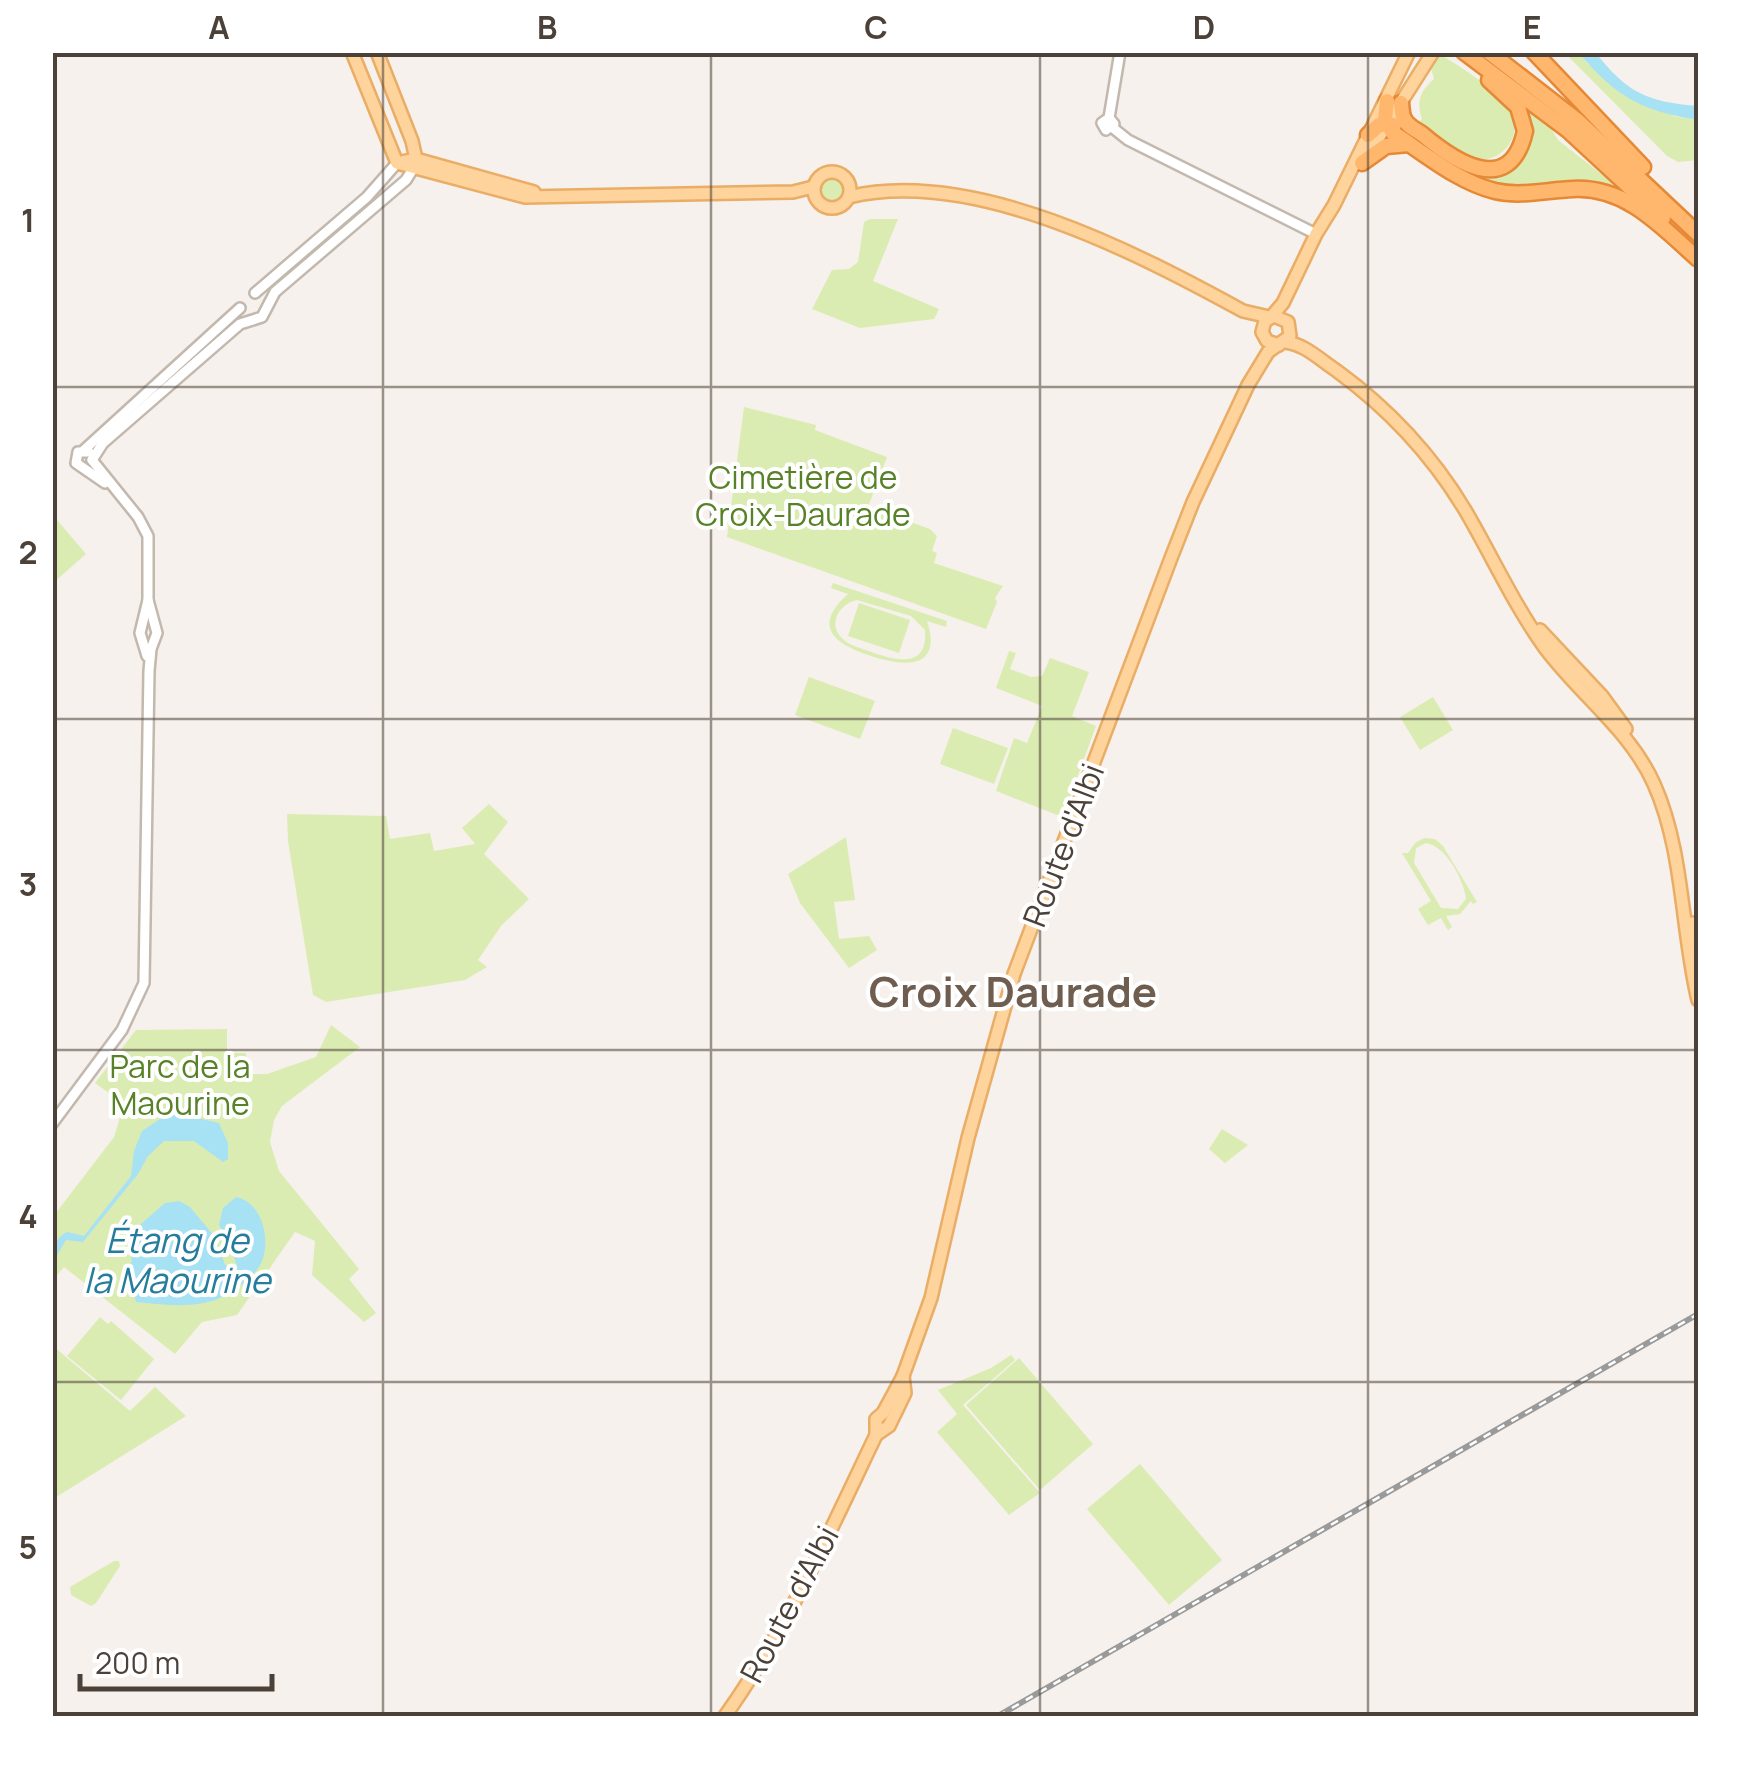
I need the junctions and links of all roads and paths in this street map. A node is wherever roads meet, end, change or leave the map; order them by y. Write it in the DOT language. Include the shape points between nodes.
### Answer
graph roads {
  1 [pos="352,52"];
  2 [pos="377,52"];
  3 [pos="1120,52"];
  4 [pos="1409,52"];
  5 [pos="1452,52"];
  6 [pos="1464,52"];
  7 [pos="1488,52"];
  8 [pos="1534,52"];
  9 [pos="1431,55"];
  10 [pos="1394,102"];
  11 [pos="1387,124"];
  12 [pos="1368,134"];
  13 [pos="1430,143"];
  14 [pos="1411,145"];
  15 [pos="397,163"];
  16 [pos="1362,163"];
  17 [pos="415,164"];
  18 [pos="1344,186"];
  19 [pos="849,192"];
  20 [pos="814,193"];
  21 [pos="1334,205"];
  22 [pos="1673,207"];
  23 [pos="1316,234"];
  24 [pos="1698,234"];
  25 [pos="1698,258"];
  26 [pos="255,294"];
  27 [pos="266,303"];
  28 [pos="240,308"];
  29 [pos="1243,311"];
  30 [pos="1270,317"];
  31 [pos="250,319"];
  32 [pos="1289,324"];
  33 [pos="1262,333"];
  34 [pos="1282,343"];
  35 [pos="1348,380"];
  36 [pos="1248,385"];
  37 [pos="84,450"];
  38 [pos="92,459"];
  39 [pos="80,467"];
  40 [pos="112,486"];
  41 [pos="1585,688"];
  42 [pos="1611,718"];
  43 [pos="1698,954"];
  44 [pos="1697,991"];
  45 [pos="52,1124"];
  46 [pos="726,1716"];
  1 -- 15 [label="main road"];
  2 -- 17 [label="main road"];
  3 -- 23 [label="street" via="1111,123 1128,140"];
  4 -- 10 [label="main road"];
  5 -- 13 [label="highway" via="1518,107 1523,141 1511,160 1485,170"];
  6 -- 25 [label="highway" via="1569,132 1650,204"];
  7 -- 22 [label="highway"];
  8 -- 22 [label="highway"];
  9 -- 10 [label="main road"];
  10 -- 11 [label="highway"];
  10 -- 12 [label="main road"];
  10 -- 13 [label="highway"];
  11 -- 12 [label="highway"];
  11 -- 13 [label="highway"];
  11 -- 14 [label="highway"];
  11 -- 16 [label="main road"];
  12 -- 18 [label="main road"];
  14 -- 16 [label="highway" via="1392,143"];
  14 -- 25 [label="highway" via="1490,190 1581,188 1622,198"];
  15 -- 17 [label="main road"];
  15 -- 26 [label="street"];
  16 -- 18 [label="main road"];
  17 -- 20 [label="main road" via="558,195"];
  17 -- 27 [label="street" via="400,186"];
  18 -- 21 [label="main road"];
  19 -- 20 [label="main road" via="842,206 832,208"];
  19 -- 20 [label="main road" via="844,176 832,172 820,176"];
  19 -- 29 [label="main road" via="952,197 1036,215 1114,245"];
  21 -- 23 [label="main road"];
  21 -- 32 [label="main road" via="1290,305"];
  22 -- 24 [label="highway"];
  23 -- 30 [label="main road"];
  26 -- 27 [label="street"];
  26 -- 28 [label="street"];
  27 -- 31 [label="street" via="262,317"];
  28 -- 31 [label="street"];
  28 -- 37 [label="street"];
  29 -- 30 [label="main road"];
  29 -- 33 [label="main road"];
  30 -- 32 [label="main road"];
  30 -- 33 [label="main road"];
  31 -- 38 [label="street"];
  32 -- 34 [label="main road"];
  32 -- 35 [label="main road"];
  33 -- 34 [label="main road" via="1266,341"];
  33 -- 36 [label="main road, Route d'Albi"];
  34 -- 35 [label="main road" via="1300,345"];
  34 -- 36 [label="main road, Route d'Albi"];
  35 -- 41 [label="main road" via="1440,472 1541,643"];
  36 -- 46 [label="main road, Route d'Albi" via="1192,502 1010,984 931,1298 900,1387 808,1577"];
  37 -- 38 [label="street"];
  37 -- 39 [label="street" via="75,457"];
  38 -- 39 [label="street"];
  38 -- 40 [label="street"];
  39 -- 40 [label="street"];
  40 -- 45 [label="street" via="146,532 149,626 140,633 148,640 149,672 144,983 126,1024"];
  41 -- 42 [label="main road"];
  41 -- 42 [label="main road"];
  42 -- 43 [label="main road" via="1651,766 1669,807"];
  42 -- 44 [label="main road" via="1639,756 1664,811"];
}
